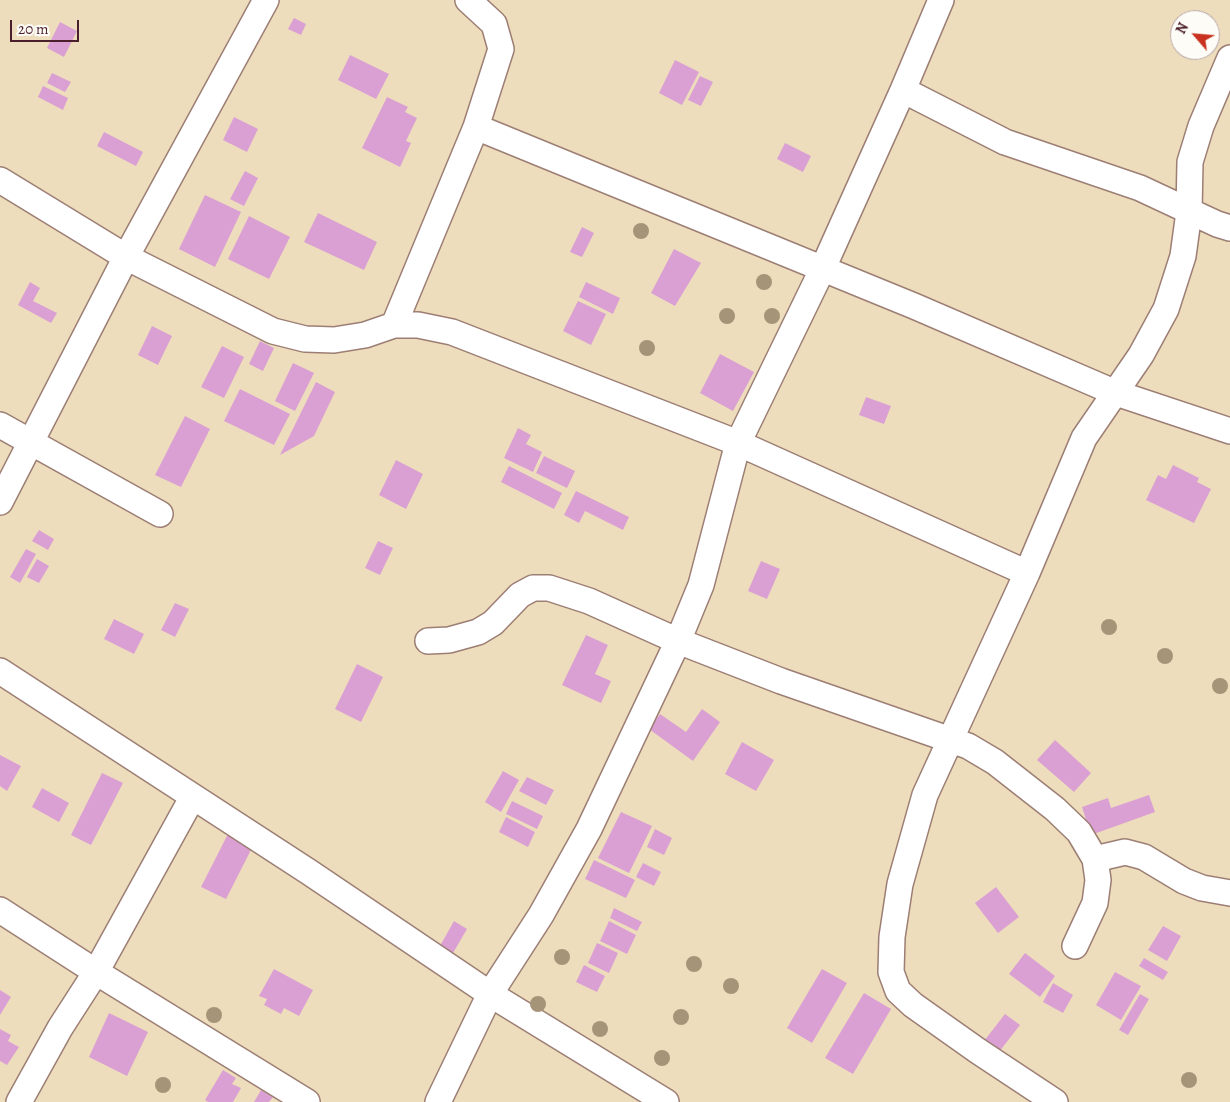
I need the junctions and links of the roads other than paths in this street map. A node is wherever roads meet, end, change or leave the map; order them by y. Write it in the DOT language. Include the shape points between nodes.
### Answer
graph roads {
  1 [pos="266,0"];
  2 [pos="468,0"];
  3 [pos="941,0"];
  4 [pos="1230,58"];
  5 [pos="903,90"];
  6 [pos="476,127"];
  7 [pos="1190,162"];
  8 [pos="0,180"];
  9 [pos="1148,192"];
  10 [pos="1189,212"];
  11 [pos="1230,228"];
  12 [pos="126,257"];
  13 [pos="823,268"];
  14 [pos="394,325"];
  15 [pos="1116,394"];
  16 [pos="0,425"];
  17 [pos="1230,431"];
  18 [pos="30,442"];
  19 [pos="738,443"];
  20 [pos="0,502"];
  21 [pos="160,514"];
  22 [pos="1027,573"];
  23 [pos="428,641"];
  24 [pos="678,641"];
  25 [pos="0,671"];
  26 [pos="950,739"];
  27 [pos="192,798"];
  28 [pos="1095,858"];
  29 [pos="1230,893"];
  30 [pos="0,910"];
  31 [pos="1075,946"];
  32 [pos="96,972"];
  33 [pos="490,994"];
  34 [pos="20,1102"];
  35 [pos="307,1102"];
  36 [pos="438,1102"];
  37 [pos="666,1102"];
  38 [pos="1055,1102"];
  1 -- 12 [label="street"];
  2 -- 6 [label="street" via="494,24 501,49"];
  3 -- 5 [label="street"];
  4 -- 7 [label="street" via="1201,126"];
  5 -- 9 [label="street" via="1005,142"];
  5 -- 13 [label="street"];
  6 -- 13 [label="street"];
  6 -- 14 [label="street"];
  7 -- 9 [label="street"];
  7 -- 10 [label="street"];
  8 -- 12 [label="street"];
  9 -- 10 [label="street"];
  10 -- 11 [label="street"];
  10 -- 15 [label="street" via="1183,256 1166,309"];
  12 -- 14 [label="street" via="273,331 305,339 334,340 365,335"];
  12 -- 18 [label="street"];
  13 -- 15 [label="street"];
  13 -- 19 [label="street"];
  14 -- 19 [label="street" via="418,325 452,332"];
  15 -- 17 [label="street"];
  15 -- 22 [label="street" via="1084,438"];
  16 -- 18 [label="street"];
  18 -- 20 [label="street"];
  18 -- 21 [label="street"];
  19 -- 22 [label="street"];
  19 -- 24 [label="street" via="701,585"];
  22 -- 26 [label="street"];
  23 -- 24 [label="street" via="449,640 478,632 493,623 520,595 533,588 549,588 589,601"];
  24 -- 26 [label="street"];
  24 -- 33 [label="street" via="589,829 541,915"];
  25 -- 27 [label="street"];
  26 -- 28 [label="street" via="995,762 1026,785 1079,832"];
  26 -- 38 [label="street" via="925,795 900,884 892,937 892,972 898,991 913,1005"];
  27 -- 32 [label="street"];
  27 -- 33 [label="street"];
  28 -- 29 [label="street" via="1125,852 1144,857 1184,882"];
  28 -- 31 [label="street" via="1098,880 1095,903"];
  30 -- 32 [label="street"];
  32 -- 34 [label="street" via="60,1028"];
  32 -- 35 [label="street"];
  33 -- 36 [label="street"];
  33 -- 37 [label="street"];
}
